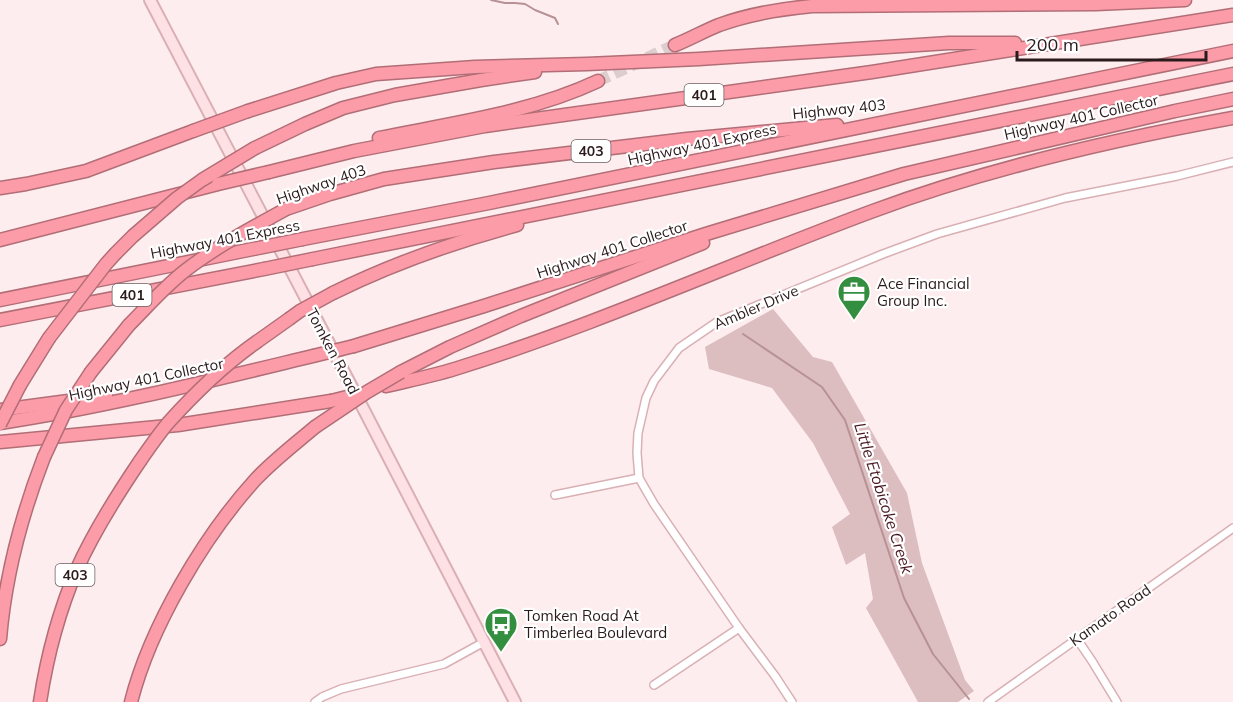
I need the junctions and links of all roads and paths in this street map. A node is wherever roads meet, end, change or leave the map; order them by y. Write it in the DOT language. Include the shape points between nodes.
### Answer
graph roads {
  1 [pos="150,0"];
  2 [pos="1185,0"];
  3 [pos="1233,15"];
  4 [pos="1055,42"];
  5 [pos="675,45"];
  6 [pos="1233,51"];
  7 [pos="587,64"];
  8 [pos="1233,74"];
  9 [pos="598,81"];
  10 [pos="1233,99"];
  11 [pos="901,118"];
  12 [pos="1233,118"];
  13 [pos="354,151"];
  14 [pos="1233,162"];
  15 [pos="0,188"];
  16 [pos="630,194"];
  17 [pos="768,216"];
  18 [pos="0,240"];
  19 [pos="0,300"];
  20 [pos="0,320"];
  21 [pos="197,384"];
  22 [pos="0,410"];
  23 [pos="0,423"];
  24 [pos="0,442"];
  25 [pos="639,478"];
  26 [pos="555,495"];
  27 [pos="1233,528"];
  28 [pos="739,628"];
  29 [pos="0,639"];
  30 [pos="1077,639"];
  31 [pos="484,642"];
  32 [pos="654,685"];
  33 [pos="40,702"];
  34 [pos="131,702"];
  35 [pos="315,702"];
  36 [pos="515,702"];
  37 [pos="792,702"];
  38 [pos="988,702"];
  39 [pos="1117,702"];
  1 -- 31 [label="main road, Tomken Road"];
  2 -- 5 [label="highway" via="812,6 748,16"];
  3 -- 4 [label="highway, 401"];
  4 -- 7 [label="highway" via="949,43"];
  4 -- 13 [label="highway, 401" via="485,126"];
  6 -- 11 [label="highway, Highway 401 Express / 401"];
  7 -- 15 [label="highway, bridge" via="475,67 356,78 248,111 86,171"];
  7 -- 23 [label="highway, bridge" via="395,95 343,108 255,148 201,180 116,253 49,338"];
  8 -- 16 [label="highway, 401"];
  9 -- 13 [label="highway" via="551,100 377,139"];
  10 -- 17 [label="highway, Highway 401 Collector" via="904,174"];
  11 -- 19 [label="highway, Highway 401 Express / 401, bridge"];
  11 -- 29 [label="highway, Highway 403 / 403, bridge" via="687,139 384,179 286,209 248,230 185,271 156,297 91,372 66,410 31,489 13,558"];
  12 -- 24 [label="highway, bridge" via="1106,143 946,186 459,368 331,401 178,425"];
  13 -- 18 [label="highway, 401, bridge"];
  14 -- 25 [label="street, Ambler Drive" via="1065,198 937,234 717,322 679,348 654,381 638,433"];
  16 -- 20 [label="highway, 401, bridge"];
  16 -- 33 [label="highway, 403, bridge" via="463,240 374,273 300,311 241,353 167,425 98,527 77,568 55,630"];
  17 -- 21 [label="highway, Highway 401 Collector, bridge" via="354,346"];
  17 -- 34 [label="highway, bridge" via="450,347 367,392 315,427 258,478 214,531 157,632"];
  21 -- 22 [label="highway"];
  21 -- 23 [label="highway, Highway 401 Collector"];
  25 -- 26 [label="street"];
  25 -- 28 [label="street, Ambler Drive"];
  27 -- 30 [label="street, Kamato Road"];
  28 -- 32 [label="street"];
  28 -- 37 [label="street, Ambler Drive"];
  30 -- 38 [label="street, Kamato Road"];
  30 -- 39 [label="street"];
  31 -- 35 [label="street" via="444,664 341,689"];
  31 -- 36 [label="main road, Tomken Road"];
}
